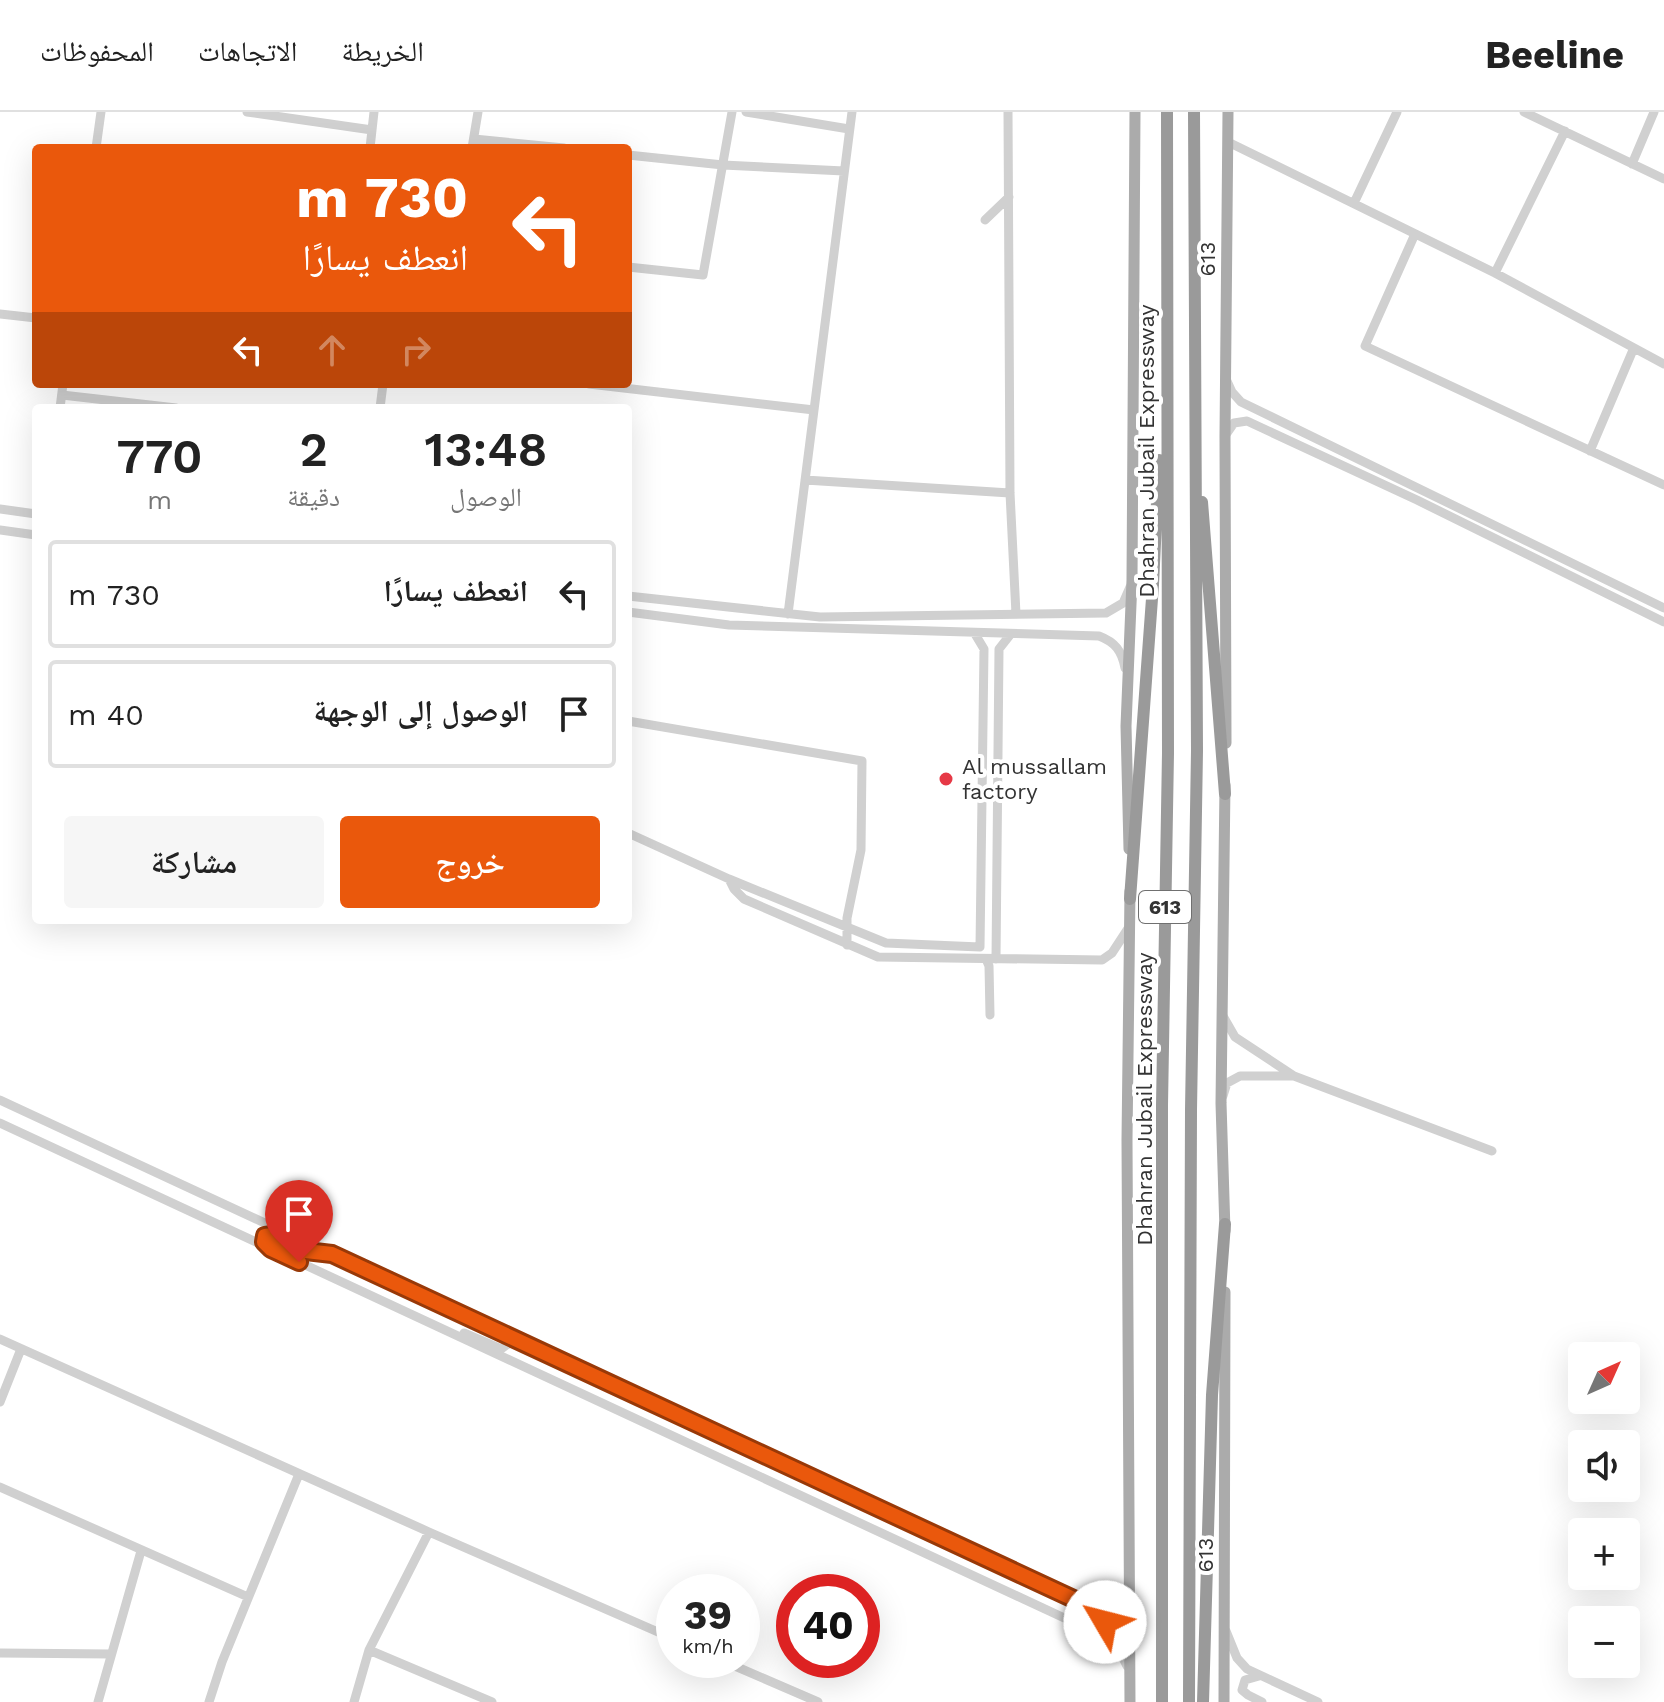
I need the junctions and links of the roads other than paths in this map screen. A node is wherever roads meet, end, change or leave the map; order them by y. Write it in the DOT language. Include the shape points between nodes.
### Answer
graph roads {
  1 [pos="101,112"];
  2 [pos="247,112"];
  3 [pos="374,112"];
  4 [pos="478,112"];
  5 [pos="732,112"];
  6 [pos="746,112"];
  7 [pos="852,112"];
  8 [pos="1008,112"];
  9 [pos="1135,112"];
  10 [pos="1167,112"];
  11 [pos="1194,112"];
  12 [pos="1228,112"];
  13 [pos="1397,112"];
  14 [pos="1524,112"];
  15 [pos="1654,112"];
  16 [pos="849,129"];
  17 [pos="372,130"];
  18 [pos="1565,131"];
  19 [pos="1228,142"];
  20 [pos="473,143"];
  21 [pos="97,144"];
  22 [pos="370,144"];
  23 [pos="632,155"];
  24 [pos="1632,164"];
  25 [pos="723,165"];
  26 [pos="844,171"];
  27 [pos="1664,179"];
  28 [pos="1009,197"];
  29 [pos="1354,203"];
  30 [pos="985,220"];
  31 [pos="1415,234"];
  32 [pos="632,267"];
  33 [pos="1495,273"];
  34 [pos="1165,313"];
  35 [pos="0,314"];
  36 [pos="32,318"];
  37 [pos="1633,350"];
  38 [pos="1664,364"];
  39 [pos="1226,379"];
  40 [pos="624,388"];
  41 [pos="62,390"];
  42 [pos="1193,397"];
  43 [pos="151,404"];
  44 [pos="814,410"];
  45 [pos="1225,436"];
  46 [pos="1590,451"];
  47 [pos="805,480"];
  48 [pos="1664,485"];
  49 [pos="1010,493"];
  50 [pos="0,509"];
  51 [pos="32,513"];
  52 [pos="0,530"];
  53 [pos="32,534"];
  54 [pos="1132,580"];
  55 [pos="632,596"];
  56 [pos="1664,608"];
  57 [pos="632,613"];
  58 [pos="788,614"];
  59 [pos="1016,614"];
  60 [pos="1664,622"];
  61 [pos="975,634"];
  62 [pos="1010,635"];
  63 [pos="1128,682"];
  64 [pos="632,722"];
  65 [pos="983,722"];
  66 [pos="998,743"];
  67 [pos="1225,794"];
  68 [pos="632,835"];
  69 [pos="729,879"];
  70 [pos="1130,899"];
  71 [pos="846,927"];
  72 [pos="1129,927"];
  73 [pos="847,945"];
  74 [pos="980,947"];
  75 [pos="987,959"];
  76 [pos="1221,1010"];
  77 [pos="990,1015"];
  78 [pos="1294,1076"];
  79 [pos="0,1100"];
  80 [pos="1221,1103"];
  81 [pos="0,1123"];
  82 [pos="1492,1151"];
  83 [pos="1225,1224"];
  84 [pos="271,1249"];
  85 [pos="332,1254"];
  86 [pos="437,1326"];
  87 [pos="503,1333"];
  88 [pos="0,1339"];
  89 [pos="21,1349"];
  90 [pos="0,1402"];
  91 [pos="299,1474"];
  92 [pos="0,1487"];
  93 [pos="429,1532"];
  94 [pos="141,1551"];
  95 [pos="1130,1588"];
  96 [pos="248,1597"];
  97 [pos="1093,1608"];
  98 [pos="1090,1630"];
  99 [pos="656,1631"];
  100 [pos="1226,1631"];
  101 [pos="369,1650"];
  102 [pos="0,1653"];
  103 [pos="111,1654"];
  104 [pos="1259,1676"];
  105 [pos="760,1677"];
  106 [pos="1130,1678"];
  107 [pos="485,1701"];
  108 [pos="98,1702"];
  109 [pos="209,1702"];
  110 [pos="354,1702"];
  111 [pos="818,1702"];
  112 [pos="1130,1702"];
  113 [pos="1162,1702"];
  114 [pos="1189,1702"];
  115 [pos="1203,1702"];
  116 [pos="1224,1702"];
  117 [pos="1262,1702"];
  118 [pos="1318,1702"];
  1 -- 21 [label="street"];
  2 -- 17 [label="street"];
  3 -- 17 [label="street"];
  4 -- 20 [label="street"];
  5 -- 25 [label="street"];
  6 -- 16 [label="street"];
  7 -- 16 [label="street"];
  8 -- 28 [label="street"];
  9 -- 54 [label="main road"];
  10 -- 34 [label="highway, Dhahran Jubail Expressway / 613"];
  11 -- 42 [label="highway, 613"];
  12 -- 19 [label="main road, 613"];
  13 -- 29 [label="street"];
  14 -- 18 [label="street"];
  15 -- 24 [label="street"];
  16 -- 26 [label="street"];
  17 -- 22 [label="street"];
  18 -- 24 [label="street"];
  18 -- 33 [label="street"];
  19 -- 29 [label="street"];
  19 -- 39 [label="main road, 613"];
  23 -- 25 [label="street"];
  24 -- 27 [label="street"];
  25 -- 26 [label="street"];
  25 -- 32 [label="street" via="703,275"];
  26 -- 44 [label="street"];
  28 -- 30 [label="street"];
  28 -- 49 [label="street"];
  29 -- 31 [label="street"];
  31 -- 33 [label="street"];
  31 -- 46 [label="street" via="1365,346"];
  33 -- 37 [label="street"];
  34 -- 70 [label="highway" via="1153,585"];
  34 -- 113 [label="highway, Dhahran Jubail Expressway / 613"];
  35 -- 36 [label="street"];
  37 -- 38 [label="street"];
  37 -- 46 [label="street"];
  39 -- 45 [label="main road, 613"];
  39 -- 56 [label="street" via="1241,402"];
  40 -- 44 [label="street"];
  41 -- 43 [label="street"];
  42 -- 67 [label="highway"];
  42 -- 114 [label="highway, 613" via="1197,751"];
  44 -- 47 [label="street"];
  45 -- 60 [label="street" via="1234,423 1247,421"];
  45 -- 67 [label="main road, 613"];
  46 -- 48 [label="street"];
  47 -- 49 [label="street"];
  47 -- 58 [label="street"];
  49 -- 59 [label="street"];
  50 -- 51 [label="street"];
  52 -- 53 [label="street"];
  54 -- 59 [label="street" via="1123,603 1106,613"];
  54 -- 63 [label="main road"];
  55 -- 58 [label="street"];
  57 -- 61 [label="street" via="729,625"];
  58 -- 59 [label="street"];
  61 -- 62 [label="street"];
  61 -- 65 [label="street" via="984,649"];
  62 -- 63 [label="street" via="1110,640 1123,657"];
  62 -- 66 [label="street" via="999,649"];
  63 -- 70 [label="main road"];
  64 -- 71 [label="street" via="862,761 861,850"];
  65 -- 66 [label="street"];
  65 -- 74 [label="street"];
  66 -- 75 [label="street"];
  67 -- 76 [label="main road, 613"];
  68 -- 69 [label="street"];
  69 -- 71 [label="street"];
  69 -- 73 [label="street" via="744,899"];
  70 -- 72 [label="main road"];
  71 -- 73 [label="street"];
  71 -- 74 [label="street" via="886,943"];
  72 -- 75 [label="street" via="1102,960"];
  72 -- 95 [label="main road"];
  73 -- 75 [label="street" via="878,957"];
  74 -- 75 [label="street"];
  75 -- 77 [label="street"];
  76 -- 78 [label="street" via="1235,1037"];
  76 -- 80 [label="main road, 613"];
  78 -- 80 [label="street" via="1240,1076 1227,1083"];
  78 -- 82 [label="street"];
  79 -- 85 [label="street"];
  80 -- 83 [label="main road, 613"];
  81 -- 84 [label="street"];
  83 -- 100 [label="main road, 613"];
  83 -- 115 [label="highway" via="1212,1395"];
  84 -- 85 [label="street" via="263,1240 269,1234 306,1251"];
  84 -- 86 [label="street"];
  85 -- 87 [label="street"];
  86 -- 87 [label="street" via="501,1349 508,1341"];
  86 -- 98 [label="street"];
  87 -- 97 [label="street"];
  88 -- 89 [label="street"];
  89 -- 90 [label="street"];
  89 -- 91 [label="street"];
  91 -- 93 [label="street"];
  91 -- 96 [label="street"];
  92 -- 94 [label="street"];
  93 -- 99 [label="street"];
  93 -- 101 [label="street"];
  94 -- 96 [label="street"];
  94 -- 103 [label="street"];
  95 -- 97 [label="street" via="1117,1609"];
  95 -- 106 [label="main road"];
  96 -- 109 [label="street"];
  97 -- 98 [label="street" via="1105,1622"];
  98 -- 106 [label="street" via="1118,1648"];
  100 -- 104 [label="street" via="1241,1664"];
  100 -- 116 [label="main road, 613"];
  101 -- 107 [label="street"];
  101 -- 110 [label="street"];
  102 -- 103 [label="street"];
  103 -- 108 [label="street"];
  104 -- 117 [label="street" via="1245,1680 1242,1690"];
  104 -- 118 [label="street"];
  105 -- 111 [label="street"];
  106 -- 112 [label="main road"];
}
